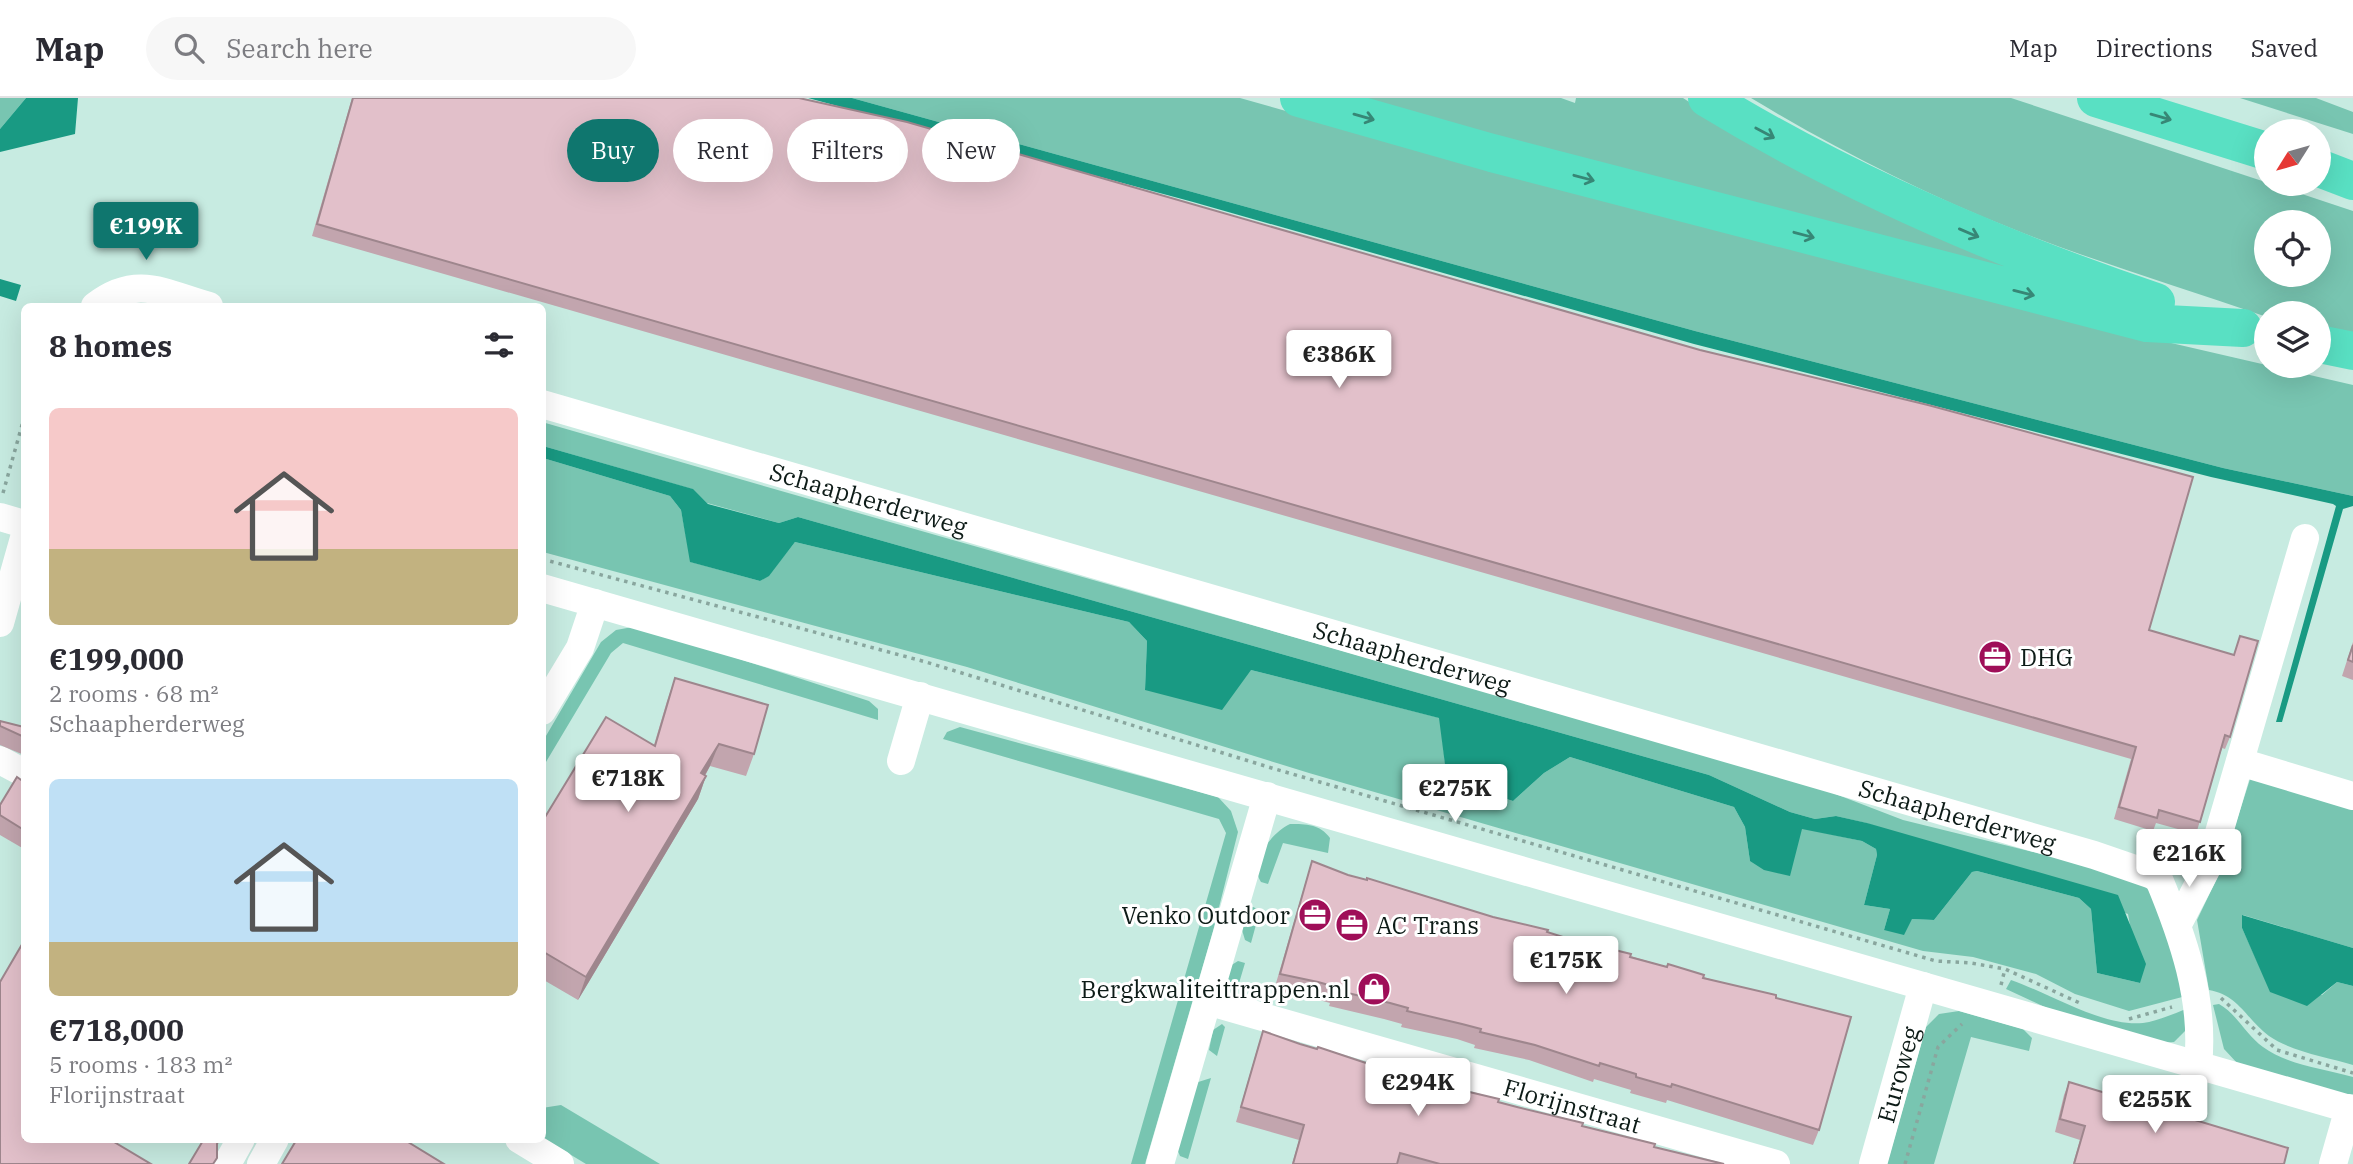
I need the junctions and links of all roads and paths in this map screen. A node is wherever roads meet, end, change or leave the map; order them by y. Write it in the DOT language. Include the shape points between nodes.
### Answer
graph roads {
  1 [pos="1299,98"];
  2 [pos="1707,98"];
  3 [pos="2096,98"];
  4 [pos="2254,147"];
  5 [pos="2331,173"];
  6 [pos="2353,181"];
  7 [pos="99,303"];
  8 [pos="199,303"];
  9 [pos="2254,330"];
  10 [pos="2331,346"];
  11 [pos="2353,351"];
  12 [pos="546,405"];
  13 [pos="21,429"];
  14 [pos="0,505"];
  15 [pos="0,517"];
  16 [pos="21,523"];
  17 [pos="2305,538"];
  18 [pos="21,549"];
  19 [pos="546,560"];
  20 [pos="546,589"];
  21 [pos="595,603"];
  22 [pos="0,623"];
  23 [pos="920,696"];
  24 [pos="546,704"];
  25 [pos="0,760"];
  26 [pos="901,761"];
  27 [pos="2240,762"];
  28 [pos="21,771"];
  29 [pos="1267,796"];
  30 [pos="2353,796"];
  31 [pos="2178,924"];
  32 [pos="2005,969"];
  33 [pos="1923,986"];
  34 [pos="2198,1001"];
  35 [pos="1207,1002"];
  36 [pos="1995,1006"];
  37 [pos="2093,1007"];
  38 [pos="2116,1015"];
  39 [pos="2198,1065"];
  40 [pos="2353,1073"];
  41 [pos="2351,1109"];
  42 [pos="239,1143"];
  43 [pos="273,1143"];
  44 [pos="525,1143"];
  45 [pos="227,1164"];
  46 [pos="261,1164"];
  47 [pos="559,1164"];
  48 [pos="1160,1164"];
  49 [pos="1776,1164"];
  50 [pos="1873,1164"];
  51 [pos="1905,1164"];
  52 [pos="2333,1164"];
  1 -- 9 [label="highway, one-way" via="1492,153 2147,323"];
  2 -- 9 [label="highway, one-way" via="1864,184 1969,233 2079,276"];
  3 -- 4 [label="highway, one-way"];
  5 -- 6 [label="highway"];
  7 -- 8 [label="street" via="111,294 141,286"];
  10 -- 11 [label="highway"];
  12 -- 31 [label="street, Schaapherderweg" via="2094,855 2158,877"];
  13 -- 14 [label="path"];
  15 -- 16 [label="street"];
  17 -- 27 [label="street"];
  18 -- 22 [label="street"];
  19 -- 32 [label="path" via="926,662 1301,777 1910,954"];
  20 -- 21 [label="street"];
  21 -- 23 [label="street"];
  21 -- 24 [label="street" via="580,648"];
  23 -- 26 [label="street"];
  23 -- 29 [label="street"];
  25 -- 28 [label="street"];
  27 -- 30 [label="street"];
  27 -- 31 [label="street" via="2211,860"];
  29 -- 33 [label="street"];
  29 -- 35 [label="street"];
  31 -- 34 [label="street, Schaapherderweg"];
  32 -- 36 [label="path"];
  32 -- 37 [label="path"];
  33 -- 36 [label="street"];
  33 -- 50 [label="street, Euroweg"];
  34 -- 38 [label="path" via="2128,1019"];
  34 -- 39 [label="street, Schaapherderweg" via="2202,1033"];
  34 -- 40 [label="path" via="2223,998 2277,1050"];
  35 -- 48 [label="street"];
  35 -- 49 [label="street, Florijnstraat"];
  36 -- 39 [label="street"];
  36 -- 51 [label="path, Euroweg" via="1982,1027 1962,1024 1938,1047"];
  39 -- 41 [label="street"];
  41 -- 52 [label="street"];
  42 -- 45 [label="street"];
  43 -- 46 [label="street"];
  44 -- 47 [label="street"];
}
